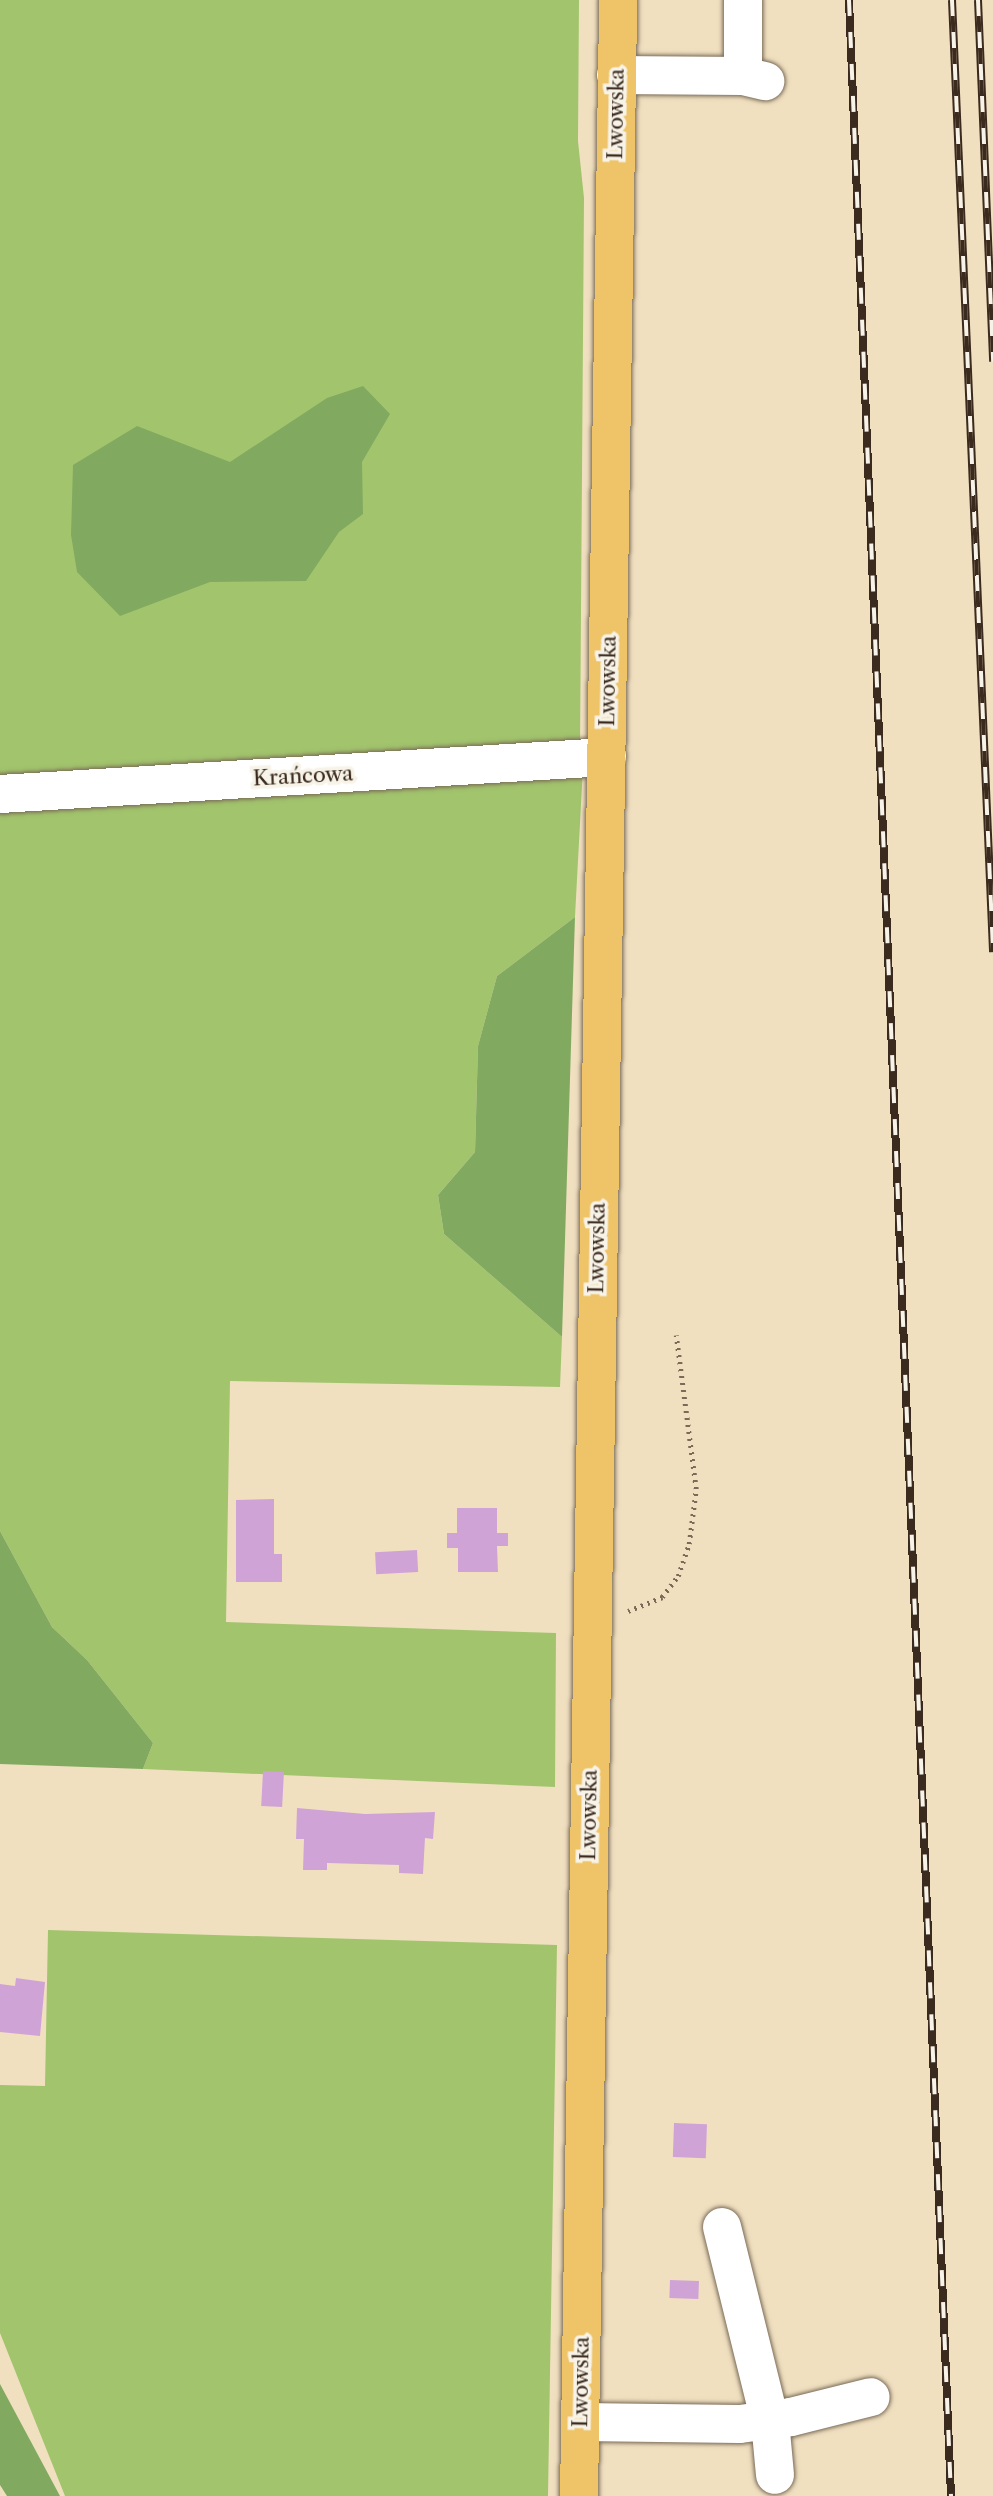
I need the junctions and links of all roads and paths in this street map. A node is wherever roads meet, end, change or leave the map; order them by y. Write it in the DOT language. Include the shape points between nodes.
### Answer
graph roads {
  1 [pos="618,0"];
  2 [pos="743,0"];
  3 [pos="617,75"];
  4 [pos="607,757"];
  5 [pos="0,794"];
  6 [pos="676,1335"];
  7 [pos="593,1610"];
  8 [pos="722,2227"];
  9 [pos="872,2397"];
  10 [pos="771,2421"];
  11 [pos="580,2422"];
  12 [pos="775,2475"];
  13 [pos="579,2496"];
  1 -- 3 [label="main road, Lwowska"];
  2 -- 3 [label="street" via="754,78"];
  3 -- 4 [label="main road, Lwowska"];
  4 -- 5 [label="street, Krańcowa"];
  4 -- 7 [label="main road, Lwowska"];
  6 -- 7 [label="path" via="696,1489 689,1544 678,1576 663,1597 625,1612"];
  7 -- 11 [label="main road, Lwowska"];
  8 -- 10 [label="street"];
  9 -- 10 [label="street"];
  10 -- 11 [label="street"];
  10 -- 12 [label="street"];
  11 -- 13 [label="main road, Lwowska"];
}
